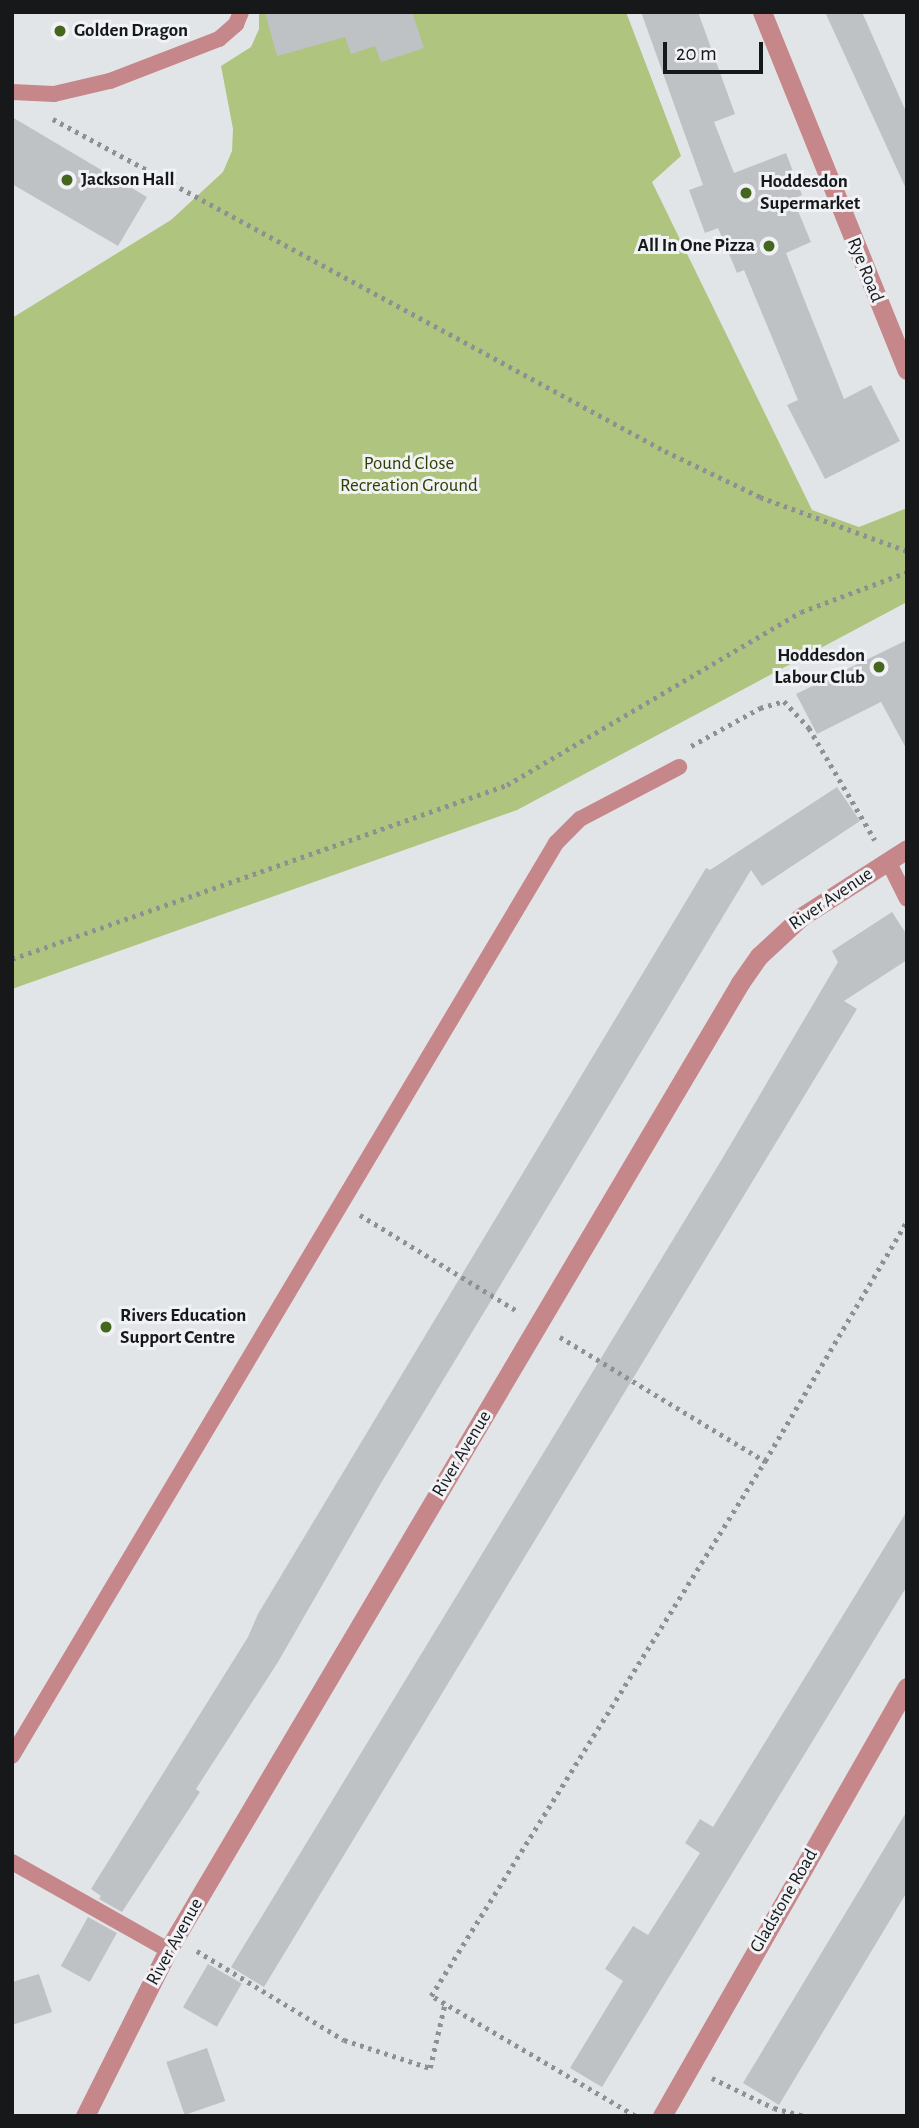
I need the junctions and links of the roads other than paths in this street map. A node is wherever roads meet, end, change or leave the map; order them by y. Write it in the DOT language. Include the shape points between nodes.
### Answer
graph roads {
  1 [pos="241,12"];
  2 [pos="762,12"];
  3 [pos="12,92"];
  4 [pos="907,370"];
  5 [pos="679,767"];
  6 [pos="907,849"];
  7 [pos="888,861"];
  8 [pos="907,899"];
  9 [pos="907,1687"];
  10 [pos="12,1756"];
  11 [pos="12,1862"];
  12 [pos="171,1944"];
  13 [pos="85,2116"];
  14 [pos="662,2116"];
  1 -- 3 [label="lane" via="236,24 219,38 110,81 54,94"];
  2 -- 4 [label="street, Rye Road"];
  5 -- 10 [label="lane" via="580,818 556,843"];
  6 -- 7 [label="street, River Avenue"];
  7 -- 8 [label="lane"];
  7 -- 12 [label="street, River Avenue" via="794,923 740,983"];
  9 -- 14 [label="street, Gladstone Road"];
  11 -- 12 [label="lane"];
  12 -- 13 [label="street, River Avenue"];
}
